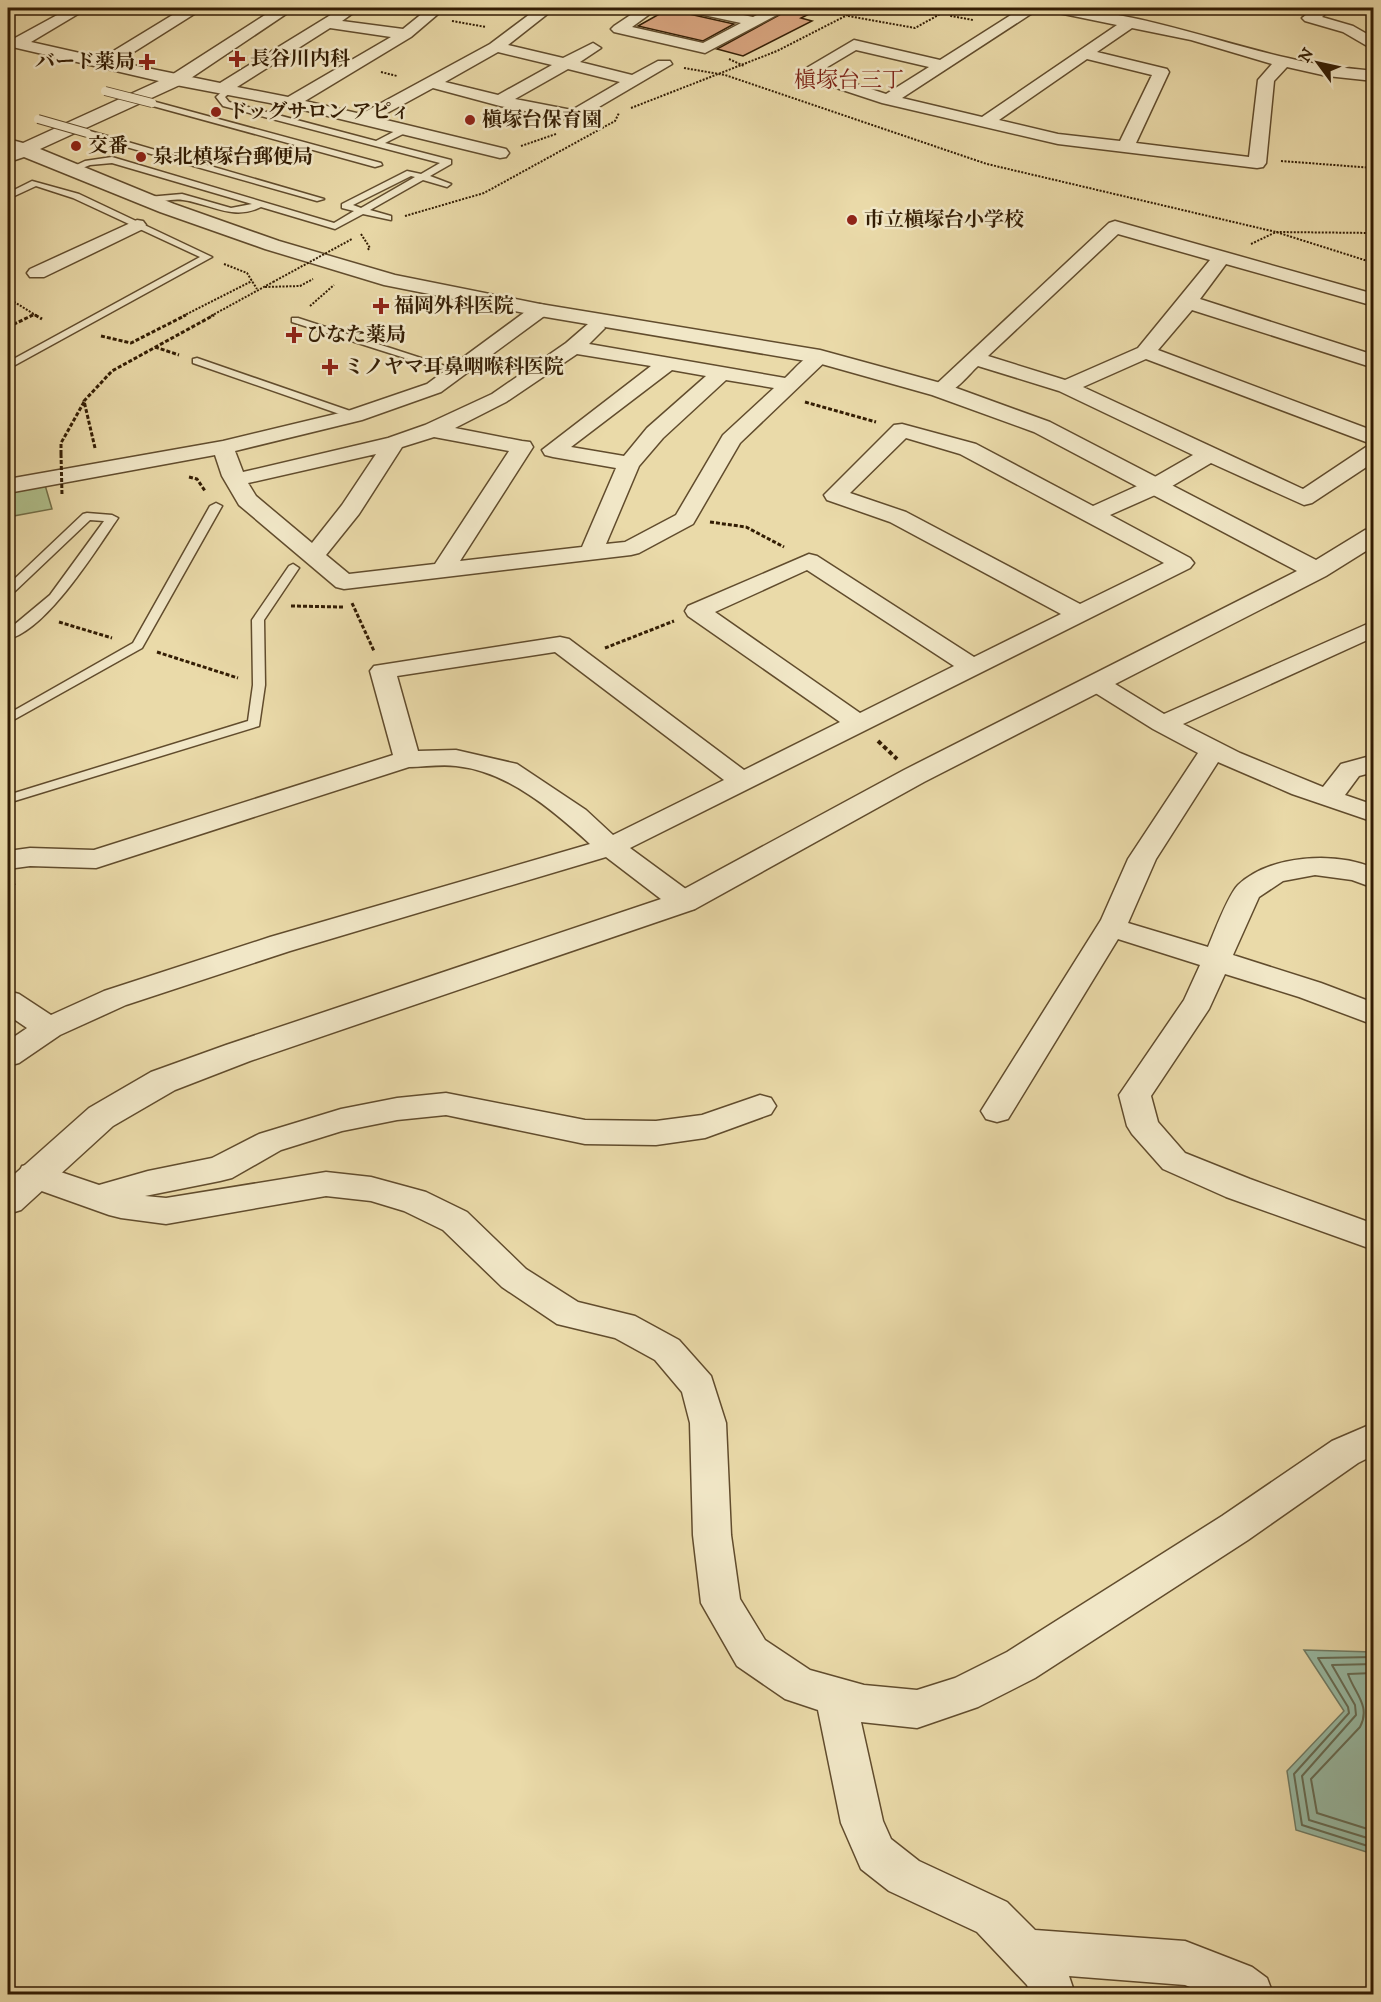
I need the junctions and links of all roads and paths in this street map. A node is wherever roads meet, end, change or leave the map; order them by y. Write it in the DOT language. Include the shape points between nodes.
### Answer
graph roads {
  1 [pos="80,8"];
  2 [pos="194,8"];
  3 [pos="272,8"];
  4 [pos="287,8"];
  5 [pos="352,8"];
  6 [pos="438,8"];
  7 [pos="548,8"];
  8 [pos="650,8"];
  9 [pos="690,8"];
  10 [pos="782,8"];
  11 [pos="861,8"];
  12 [pos="951,8"];
  13 [pos="1032,8"];
  14 [pos="1054,8"];
  15 [pos="1324,8"];
  16 [pos="847,16"];
  17 [pos="755,22"];
  18 [pos="326,23"];
  19 [pos="1130,23"];
  20 [pos="406,34"];
  21 [pos="12,42"];
  22 [pos="1374,45"];
  23 [pos="496,47"];
  24 [pos="593,48"];
  25 [pos="1084,54"];
  26 [pos="1283,62"];
  27 [pos="105,63"];
  28 [pos="565,64"];
  29 [pos="664,64"];
  30 [pos="943,65"];
  31 [pos="354,66"];
  32 [pos="1374,76"];
  33 [pos="168,78"];
  34 [pos="634,80"];
  35 [pos="431,83"];
  36 [pos="225,89"];
  37 [pos="105,91"];
  38 [pos="500,100"];
  39 [pos="888,100"];
  40 [pos="291,102"];
  41 [pos="38,119"];
  42 [pos="363,120"];
  43 [pos="984,123"];
  44 [pos="404,130"];
  45 [pos="125,144"];
  46 [pos="381,145"];
  47 [pos="1126,147"];
  48 [pos="13,149"];
  49 [pos="113,149"];
  50 [pos="500,153"];
  51 [pos="358,159"];
  52 [pos="1259,159"];
  53 [pos="378,165"];
  54 [pos="1374,168"];
  55 [pos="70,170"];
  56 [pos="423,177"];
  57 [pos="447,184"];
  58 [pos="298,192"];
  59 [pos="8,196"];
  60 [pos="320,199"];
  61 [pos="148,200"];
  62 [pos="265,206"];
  63 [pos="362,211"];
  64 [pos="388,218"];
  65 [pos="137,225"];
  66 [pos="1276,232"];
  67 [pos="1374,233"];
  68 [pos="352,239"];
  69 [pos="207,257"];
  70 [pos="1222,258"];
  71 [pos="1374,263"];
  72 [pos="346,267"];
  73 [pos="37,273"];
  74 [pos="252,281"];
  75 [pos="265,287"];
  76 [pos="257,289"];
  77 [pos="8,298"];
  78 [pos="1374,300"];
  79 [pos="1188,302"];
  80 [pos="540,310"];
  81 [pos="34,314"];
  82 [pos="42,319"];
  83 [pos="295,320"];
  84 [pos="8,327"];
  85 [pos="595,328"];
  86 [pos="75,329"];
  87 [pos="154,347"];
  88 [pos="573,347"];
  89 [pos="1145,352"];
  90 [pos="820,357"];
  91 [pos="974,358"];
  92 [pos="196,361"];
  93 [pos="1374,362"];
  94 [pos="668,363"];
  95 [pos="8,366"];
  96 [pos="459,372"];
  97 [pos="722,373"];
  98 [pos="1066,387"];
  99 [pos="786,390"];
  100 [pos="940,390"];
  101 [pos="84,401"];
  102 [pos="355,416"];
  103 [pos="433,430"];
  104 [pos="902,430"];
  105 [pos="1374,439"];
  106 [pos="394,443"];
  107 [pos="223,447"];
  108 [pos="522,447"];
  109 [pos="106,448"];
  110 [pos="553,450"];
  111 [pos="1374,452"];
  112 [pos="1210,454"];
  113 [pos="629,464"];
  114 [pos="235,480"];
  115 [pos="8,486"];
  116 [pos="1154,487"];
  117 [pos="62,495"];
  118 [pos="216,506"];
  119 [pos="1092,515"];
  120 [pos="685,519"];
  121 [pos="1374,535"];
  122 [pos="590,554"];
  123 [pos="314,555"];
  124 [pos="809,561"];
  125 [pos="293,568"];
  126 [pos="442,571"];
  127 [pos="1317,571"];
  128 [pos="8,591"];
  129 [pos="266,606"];
  130 [pos="353,607"];
  131 [pos="698,611"];
  132 [pos="1080,614"];
  133 [pos="1374,628"];
  134 [pos="8,635"];
  135 [pos="579,658"];
  136 [pos="971,666"];
  137 [pos="1098,684"];
  138 [pos="8,719"];
  139 [pos="858,723"];
  140 [pos="1162,724"];
  141 [pos="1214,749"];
  142 [pos="407,759"];
  143 [pos="1374,763"];
  144 [pos="914,776"];
  145 [pos="741,780"];
  146 [pos="1328,798"];
  147 [pos="8,799"];
  148 [pos="1374,814"];
  149 [pos="610,847"];
  150 [pos="8,860"];
  151 [pos="1374,879"];
  152 [pos="684,902"];
  153 [pos="1111,927"];
  154 [pos="1217,960"];
  155 [pos="8,1001"];
  156 [pos="1374,1015"];
  157 [pos="48,1028"];
  158 [pos="8,1054"];
  159 [pos="760,1106"];
  160 [pos="997,1111"];
  161 [pos="34,1175"];
  162 [pos="97,1198"];
  163 [pos="8,1200"];
  164 [pos="1374,1237"];
  165 [pos="1374,1438"];
  166 [pos="835,1696"];
  167 [pos="1025,1951"];
  168 [pos="1053,1995"];
  169 [pos="1251,1995"];
  1 -- 21 [label="street"];
  2 -- 27 [label="street"];
  3 -- 33 [label="street"];
  4 -- 33 [label="street"];
  5 -- 18 [label="street"];
  6 -- 20 [label="street"];
  7 -- 23 [label="street"];
  8 -- 17 [label="street" via="619,29 705,48"];
  9 -- 17 [label="street"];
  10 -- 17 [label="street"];
  11 -- 16 [label="path"];
  12 -- 16 [label="path" via="915,28"];
  13 -- 30 [label="street"];
  14 -- 19 [label="street"];
  15 -- 22 [label="street" via="1310,18 1348,29"];
  16 -- 66 [label="path" via="725,75 987,164"];
  18 -- 20 [label="street"];
  18 -- 36 [label="street"];
  19 -- 25 [label="street"];
  19 -- 26 [label="street" via="1194,36"];
  20 -- 31 [label="street"];
  21 -- 27 [label="street"];
  23 -- 28 [label="street"];
  23 -- 35 [label="street"];
  24 -- 28 [label="street"];
  25 -- 43 [label="street"];
  25 -- 47 [label="street" via="1161,72"];
  26 -- 32 [label="street" via="1327,72"];
  26 -- 52 [label="street" via="1266,80"];
  27 -- 33 [label="street"];
  28 -- 34 [label="street"];
  28 -- 38 [label="street"];
  29 -- 34 [label="street"];
  30 -- 39 [label="street"];
  30 -- 39 [label="street" via="854,45 806,73"];
  31 -- 35 [label="path"];
  31 -- 40 [label="street"];
  33 -- 36 [label="street"];
  33 -- 48 [label="street"];
  34 -- 38 [label="street" via="575,116"];
  35 -- 38 [label="street"];
  35 -- 42 [label="street"];
  36 -- 40 [label="street"];
  36 -- 46 [label="lane" via="220,98 226,104"];
  37 -- 51 [label="lane, bridge"];
  39 -- 43 [label="street"];
  40 -- 42 [label="street"];
  41 -- 45 [label="lane, bridge"];
  42 -- 44 [label="street"];
  43 -- 47 [label="street" via="1058,139"];
  44 -- 46 [label="lane"];
  44 -- 50 [label="street"];
  45 -- 49 [label="lane"];
  45 -- 58 [label="lane"];
  46 -- 51 [label="lane"];
  46 -- 56 [label="lane" via="448,162"];
  47 -- 52 [label="street" via="1257,163"];
  48 -- 55 [label="street"];
  51 -- 53 [label="lane"];
  52 -- 54 [label="path"];
  55 -- 61 [label="street"];
  55 -- 62 [label="lane" via="112,160"];
  56 -- 57 [label="lane"];
  56 -- 63 [label="lane"];
  56 -- 63 [label="lane" via="410,173 345,206"];
  58 -- 60 [label="lane"];
  58 -- 62 [label="lane"];
  59 -- 65 [label="lane" via="35,183 76,196"];
  61 -- 62 [label="lane" via="180,197 235,212"];
  61 -- 72 [label="street"];
  62 -- 63 [label="lane" via="335,226"];
  63 -- 64 [label="lane"];
  65 -- 69 [label="lane"];
  65 -- 73 [label="street"];
  66 -- 67 [label="path"];
  66 -- 71 [label="path"];
  68 -- 75 [label="path, bridge"];
  69 -- 74 [label="path" via="247,273"];
  69 -- 86 [label="lane"];
  70 -- 78 [label="street"];
  70 -- 79 [label="street"];
  70 -- 91 [label="street" via="1115,227"];
  72 -- 75 [label="path" via="300,286"];
  72 -- 80 [label="street" via="391,281"];
  72 -- 83 [label="path"];
  74 -- 76 [label="path"];
  74 -- 86 [label="path" via="131,343"];
  75 -- 76 [label="path"];
  76 -- 87 [label="path"];
  77 -- 81 [label="path"];
  79 -- 89 [label="street"];
  79 -- 93 [label="street"];
  80 -- 90 [label="street"];
  80 -- 96 [label="street"];
  81 -- 82 [label="path"];
  81 -- 84 [label="path"];
  83 -- 96 [label="lane"];
  85 -- 88 [label="street"];
  86 -- 95 [label="lane"];
  87 -- 92 [label="path"];
  87 -- 101 [label="path" via="112,371"];
  88 -- 94 [label="street"];
  88 -- 103 [label="street" via="499,398"];
  89 -- 98 [label="street"];
  89 -- 105 [label="street"];
  90 -- 99 [label="street"];
  90 -- 100 [label="street"];
  91 -- 98 [label="street"];
  91 -- 100 [label="street"];
  92 -- 102 [label="lane"];
  94 -- 97 [label="street"];
  94 -- 110 [label="street"];
  96 -- 102 [label="street" via="434,388"];
  97 -- 99 [label="street"];
  97 -- 113 [label="street" via="655,433"];
  98 -- 112 [label="street"];
  99 -- 104 [label="path"];
  99 -- 120 [label="street" via="731,440"];
  100 -- 116 [label="street" via="1041,427"];
  101 -- 109 [label="path" via="95,449"];
  101 -- 117 [label="path, bridge" via="61,443"];
  102 -- 107 [label="street"];
  103 -- 106 [label="street"];
  103 -- 108 [label="street"];
  104 -- 119 [label="street" via="968,449"];
  104 -- 132 [label="street" via="835,495 898,517"];
  106 -- 114 [label="street"];
  106 -- 123 [label="street" via="351,509"];
  107 -- 114 [label="street"];
  107 -- 115 [label="street"];
  108 -- 110 [label="street"];
  108 -- 126 [label="street"];
  110 -- 113 [label="street"];
  111 -- 112 [label="street" via="1304,498"];
  112 -- 116 [label="street"];
  113 -- 122 [label="street"];
  114 -- 123 [label="street" via="247,500"];
  116 -- 119 [label="street"];
  116 -- 127 [label="street"];
  118 -- 138 [label="lane" via="138,645"];
  119 -- 132 [label="street" via="1182,563"];
  120 -- 122 [label="street" via="631,548"];
  120 -- 124 [label="path" via="746,527"];
  121 -- 127 [label="street"];
  122 -- 126 [label="street"];
  123 -- 126 [label="street" via="344,582"];
  124 -- 131 [label="street"];
  124 -- 136 [label="street"];
  125 -- 129 [label="lane"];
  127 -- 137 [label="street"];
  128 -- 134 [label="lane" via="87,516 112,518 62,591"];
  129 -- 130 [label="path"];
  129 -- 147 [label="lane" via="258,620 259,685 254,723"];
  131 -- 135 [label="path"];
  131 -- 139 [label="street"];
  132 -- 136 [label="street"];
  133 -- 140 [label="street"];
  135 -- 142 [label="street" via="560,644 383,671"];
  135 -- 145 [label="street"];
  136 -- 139 [label="street"];
  137 -- 140 [label="street"];
  137 -- 144 [label="street"];
  139 -- 144 [label="path"];
  139 -- 145 [label="street"];
  140 -- 141 [label="street"];
  141 -- 146 [label="street" via="1268,776"];
  141 -- 153 [label="street" via="1143,859"];
  142 -- 149 [label="street" via="456,758 508,770 576,816"];
  142 -- 150 [label="street" via="96,859"];
  143 -- 146 [label="street" via="1350,770"];
  144 -- 152 [label="street"];
  145 -- 149 [label="street"];
  146 -- 148 [label="street"];
  149 -- 152 [label="street"];
  149 -- 157 [label="street" via="258,951 115,998"];
  151 -- 154 [label="street" via="1358,872 1315,866 1275,873 1247,892"];
  152 -- 161 [label="street" via="163,1081 101,1117"];
  153 -- 154 [label="street"];
  153 -- 160 [label="street"];
  154 -- 156 [label="street"];
  154 -- 164 [label="street" via="1197,1002 1135,1095 1143,1126 1174,1161"];
  155 -- 157 [label="street"];
  157 -- 158 [label="street"];
  159 -- 162 [label="street" via="705,1126 656,1133 585,1132 446,1104 397,1109 341,1120 270,1142 220,1169"];
  161 -- 162 [label="street"];
  161 -- 163 [label="street"];
  162 -- 166 [label="street" via="121,1206 166,1211 326,1184 371,1189 414,1201 455,1221 514,1278 568,1314 623,1326 668,1350 698,1386 708,1423 712,1535 721,1603 751,1653 799,1686"];
  165 -- 166 [label="street" via="1345,1452 1235,1528 1021,1665 964,1694 917,1709 864,1704"];
  166 -- 167 [label="street" via="862,1823 876,1854 904,1876 992,1917"];
  167 -- 168 [label="street" via="1045,1971"];
  167 -- 169 [label="street" via="1185,1963 1236,1983"];
}
